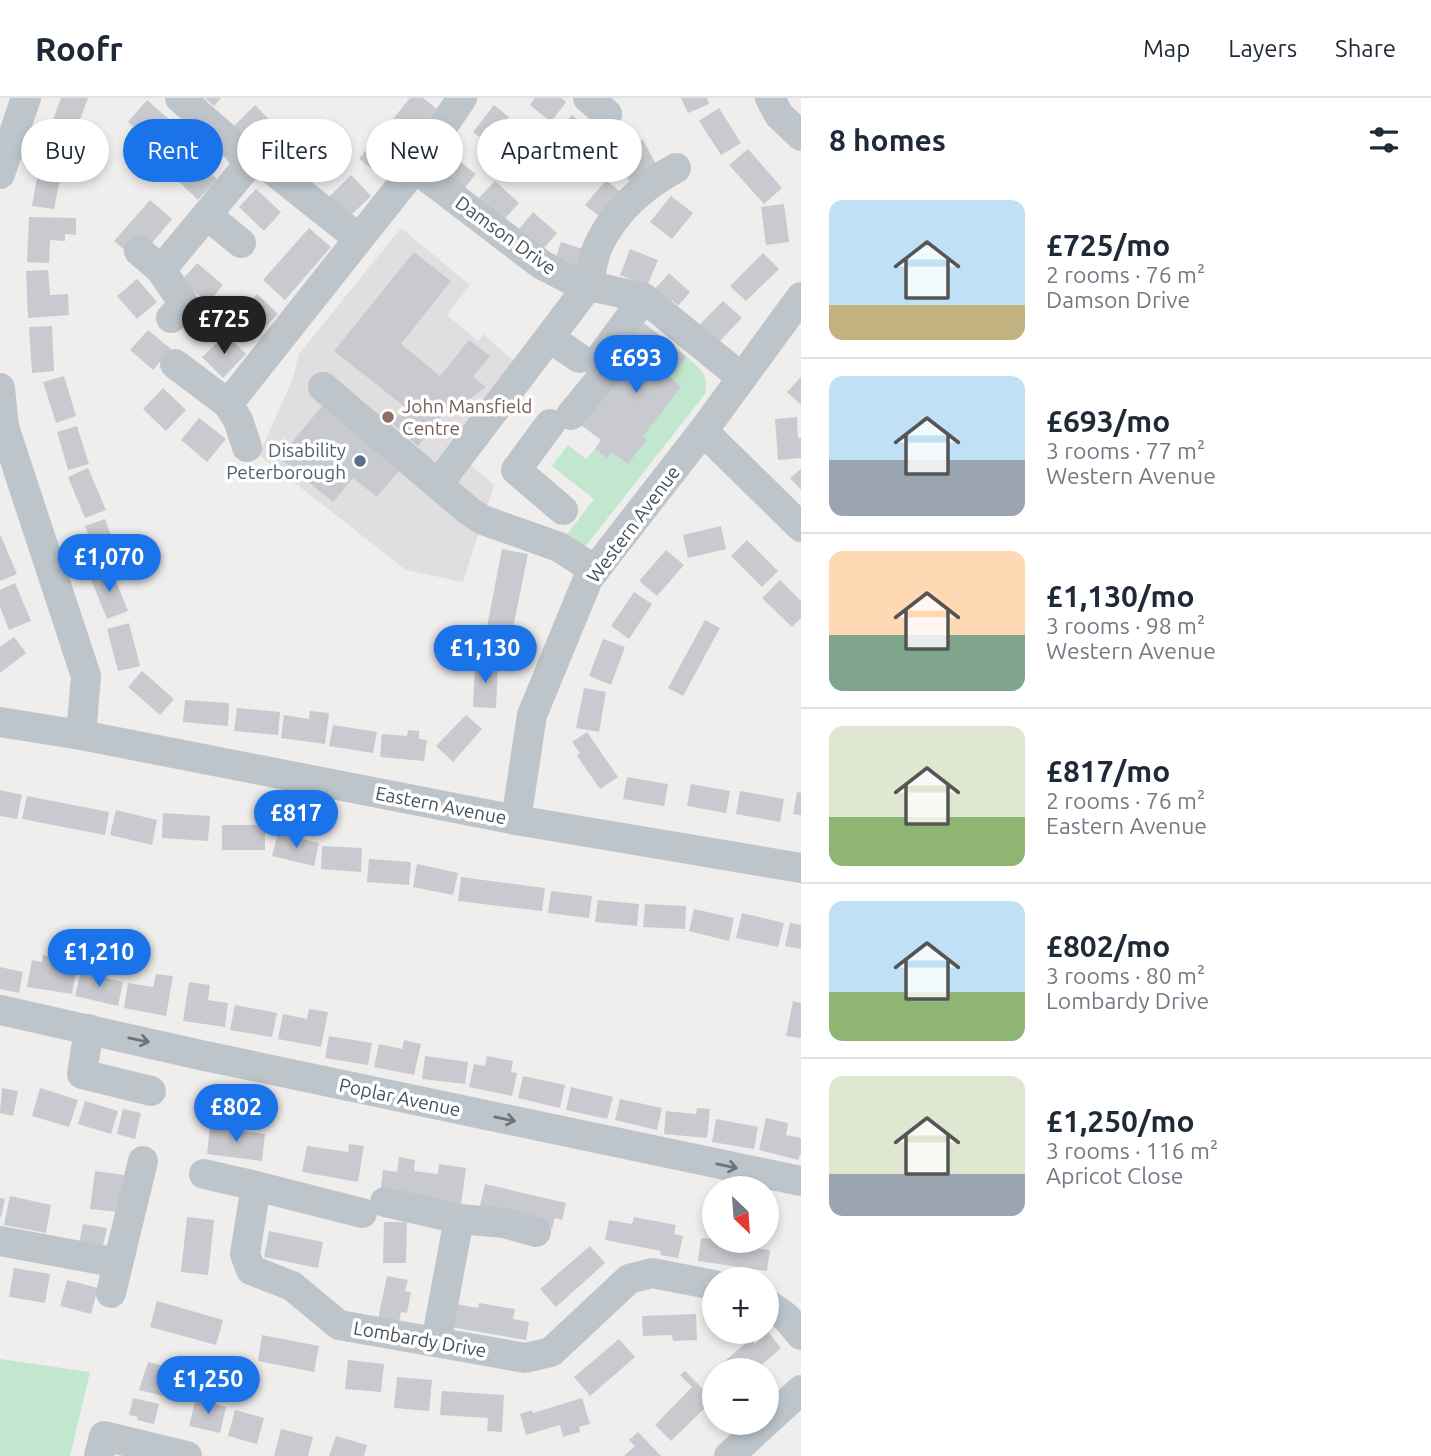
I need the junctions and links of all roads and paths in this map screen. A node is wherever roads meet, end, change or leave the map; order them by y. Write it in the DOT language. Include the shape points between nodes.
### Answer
graph roads {
  1 [pos="26,98"];
  2 [pos="180,98"];
  3 [pos="462,98"];
  4 [pos="770,98"];
  5 [pos="448,119"];
  6 [pos="801,136"];
  7 [pos="237,148"];
  8 [pos="676,168"];
  9 [pos="0,169"];
  10 [pos="237,178"];
  11 [pos="286,182"];
  12 [pos="404,182"];
  13 [pos="433,182"];
  14 [pos="207,215"];
  15 [pos="358,238"];
  16 [pos="241,243"];
  17 [pos="589,285"];
  18 [pos="801,297"];
  19 [pos="638,307"];
  20 [pos="171,318"];
  21 [pos="550,338"];
  22 [pos="579,358"];
  23 [pos="175,364"];
  24 [pos="742,378"];
  25 [pos="323,387"];
  26 [pos="0,388"];
  27 [pos="228,404"];
  28 [pos="2,428"];
  29 [pos="703,431"];
  30 [pos="247,447"];
  31 [pos="438,484"];
  32 [pos="564,510"];
  33 [pos="801,527"];
  34 [pos="595,570"];
  35 [pos="0,722"];
  36 [pos="81,735"];
  37 [pos="516,820"];
  38 [pos="801,868"];
  39 [pos="0,1010"];
  40 [pos="89,1029"];
  41 [pos="152,1091"];
  42 [pos="143,1161"];
  43 [pos="204,1174"];
  44 [pos="801,1181"];
  45 [pos="256,1186"];
  46 [pos="459,1219"];
  47 [pos="536,1232"];
  48 [pos="0,1241"];
  49 [pos="118,1264"];
  50 [pos="702,1283"];
  51 [pos="111,1293"];
  52 [pos="779,1312"];
  53 [pos="801,1335"];
  54 [pos="436,1342"];
  55 [pos="801,1390"];
  56 [pos="779,1410"];
  57 [pos="752,1435"];
  58 [pos="99,1456"];
  59 [pos="187,1456"];
  60 [pos="729,1456"];
  1 -- 9 [label="street"];
  2 -- 7 [label="street"];
  3 -- 5 [label="street"];
  4 -- 6 [label="street" via="779,115"];
  8 -- 17 [label="street" via="649,183 624,208 600,242"];
  10 -- 14 [label="street"];
  11 -- 15 [label="street"];
  12 -- 15 [label="street"];
  13 -- 17 [label="street, Damson Drive" via="542,265"];
  14 -- 16 [label="street"];
  14 -- 20 [label="street" via="150,260 184,304"];
  15 -- 27 [label="street"];
  17 -- 19 [label="street, Damson Drive"];
  17 -- 21 [label="street"];
  18 -- 24 [label="street, Western Avenue"];
  19 -- 24 [label="street, Damson Drive"];
  19 -- 32 [label="street" via="598,361 603,376 516,470"];
  21 -- 22 [label="street"];
  21 -- 31 [label="street"];
  23 -- 27 [label="street"];
  24 -- 29 [label="street, Western Avenue"];
  25 -- 31 [label="street"];
  26 -- 28 [label="street"];
  27 -- 30 [label="street"];
  28 -- 36 [label="street" via="86,676"];
  29 -- 33 [label="street"];
  29 -- 34 [label="street, Western Avenue"];
  31 -- 34 [label="street" via="483,520 559,547"];
  34 -- 37 [label="street, Western Avenue" via="532,715"];
  35 -- 36 [label="street, Eastern Avenue"];
  36 -- 37 [label="street, Eastern Avenue"];
  37 -- 38 [label="street, Eastern Avenue"];
  39 -- 40 [label="street, Poplar Avenue"];
  40 -- 41 [label="street" via="82,1074"];
  40 -- 44 [label="street, Poplar Avenue, one-way"];
  42 -- 49 [label="street"];
  43 -- 45 [label="street"];
  45 -- 46 [label="street"];
  45 -- 54 [label="street, Lombardy Drive" via="242,1274 292,1286 339,1325"];
  46 -- 47 [label="street" via="504,1223"];
  46 -- 54 [label="street"];
  48 -- 49 [label="street"];
  49 -- 51 [label="street"];
  50 -- 54 [label="street, Lombardy Drive" via="652,1273 629,1279 551,1352 525,1358"];
  52 -- 53 [label="street"];
  55 -- 56 [label="street"];
  57 -- 60 [label="street"];
  58 -- 59 [label="street" via="103,1436"];
}
